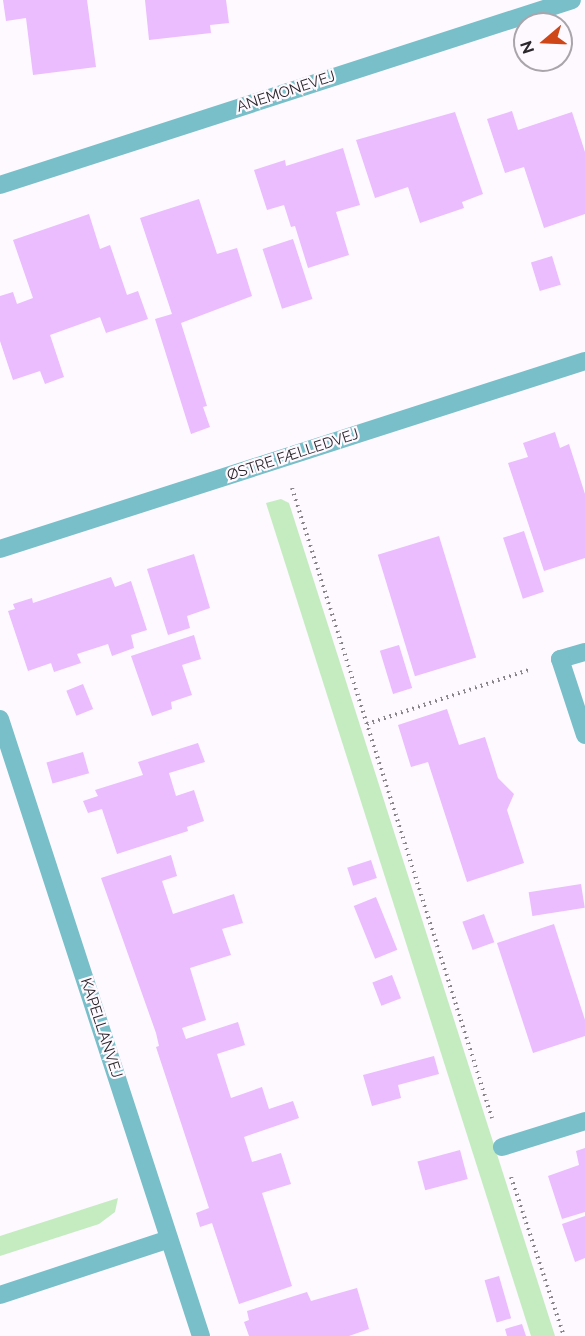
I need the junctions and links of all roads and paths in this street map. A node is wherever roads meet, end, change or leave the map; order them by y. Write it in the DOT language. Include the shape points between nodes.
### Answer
graph roads {
  1 [pos="572,0"];
  2 [pos="0,185"];
  3 [pos="585,361"];
  4 [pos="282,459"];
  5 [pos="0,549"];
  6 [pos="585,652"];
  7 [pos="560,659"];
  8 [pos="0,719"];
  9 [pos="367,724"];
  10 [pos="585,735"];
  11 [pos="585,1120"];
  12 [pos="502,1147"];
  13 [pos="169,1239"];
  14 [pos="0,1295"];
  15 [pos="201,1336"];
  16 [pos="564,1336"];
  1 -- 2 [label="street, ANEMONEVEJ"];
  3 -- 4 [label="street, ØSTRE FÆLLEDVEJ"];
  4 -- 5 [label="street, ØSTRE FÆLLEDVEJ"];
  4 -- 9 [label="path"];
  6 -- 7 [label="street"];
  7 -- 9 [label="path"];
  7 -- 10 [label="street"];
  8 -- 13 [label="street, KAPELLANVEJ"];
  9 -- 12 [label="path"];
  11 -- 12 [label="street"];
  12 -- 16 [label="path"];
  13 -- 14 [label="street"];
  13 -- 15 [label="street, KAPELLANVEJ"];
}
